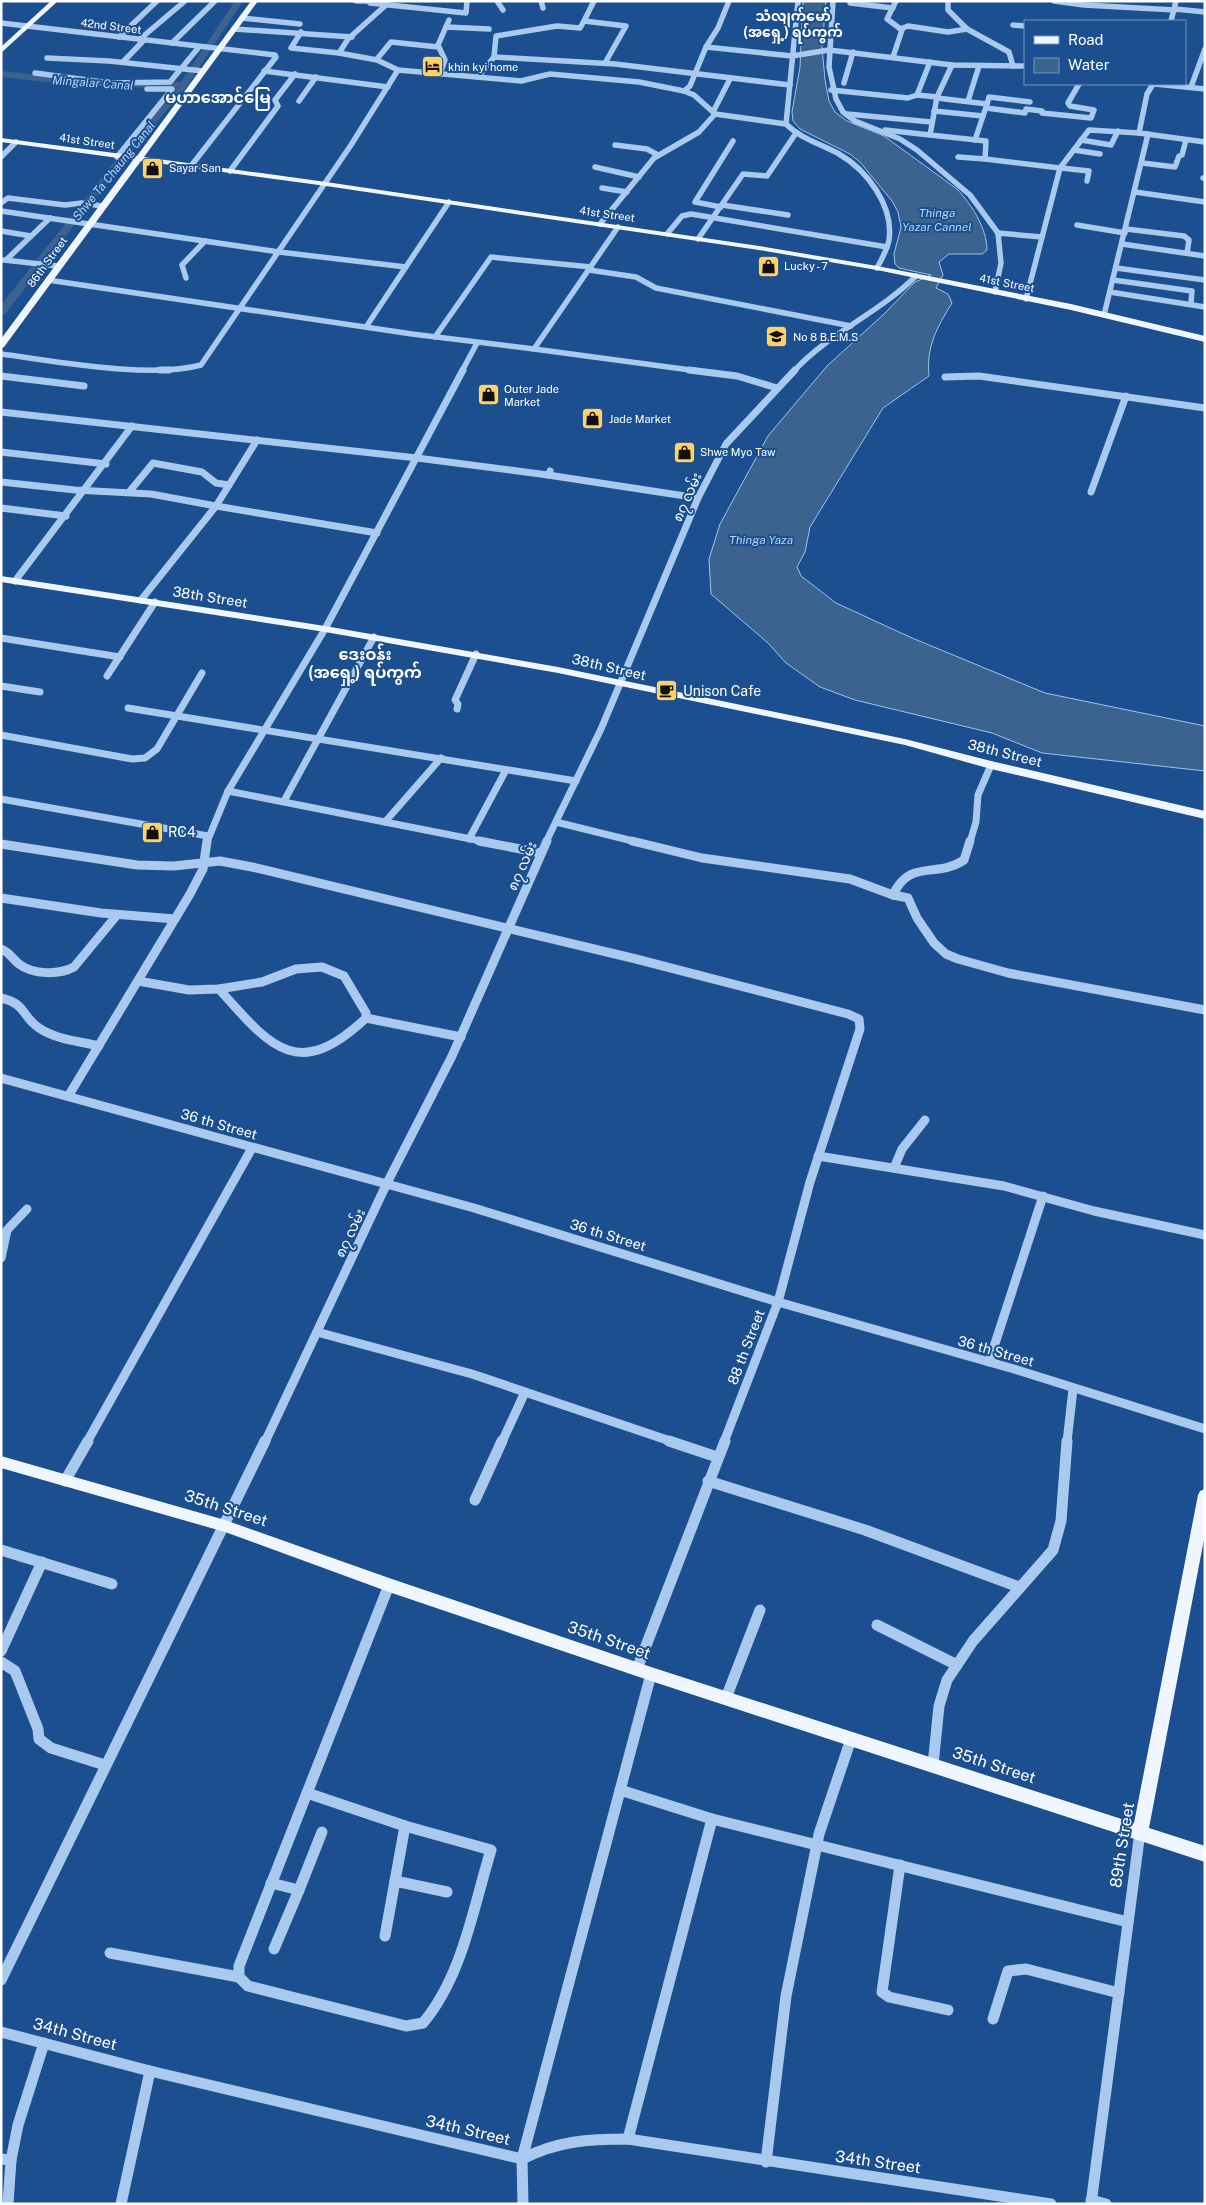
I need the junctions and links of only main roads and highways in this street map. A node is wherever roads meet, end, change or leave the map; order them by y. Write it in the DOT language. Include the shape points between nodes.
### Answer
graph roads {
  1 [pos="55,1"];
  2 [pos="254,1"];
  3 [pos="1,51"];
  4 [pos="1,140"];
  5 [pos="135,159"];
  6 [pos="1205,339"];
  7 [pos="1,345"];
  8 [pos="1,579"];
  9 [pos="1205,815"];
  10 [pos="1,1462"];
  11 [pos="1205,1495"];
  12 [pos="1140,1832"];
  13 [pos="1205,1854"];
  1 -- 3 [label="main road"];
  2 -- 5 [label="main road, 86th Street"];
  4 -- 5 [label="main road, 41st Street"];
  5 -- 6 [label="main road, 41st Street" via="600,224 877,268"];
  5 -- 7 [label="main road, 86th Street" via="54,266 48,280"];
  8 -- 9 [label="main road, 38th Street" via="476,654 905,742"];
  10 -- 12 [label="main road, 35th Street" via="226,1526 644,1671"];
  11 -- 12 [label="main road, 89th Street"];
  12 -- 13 [label="main road, 35th Street"];
}
